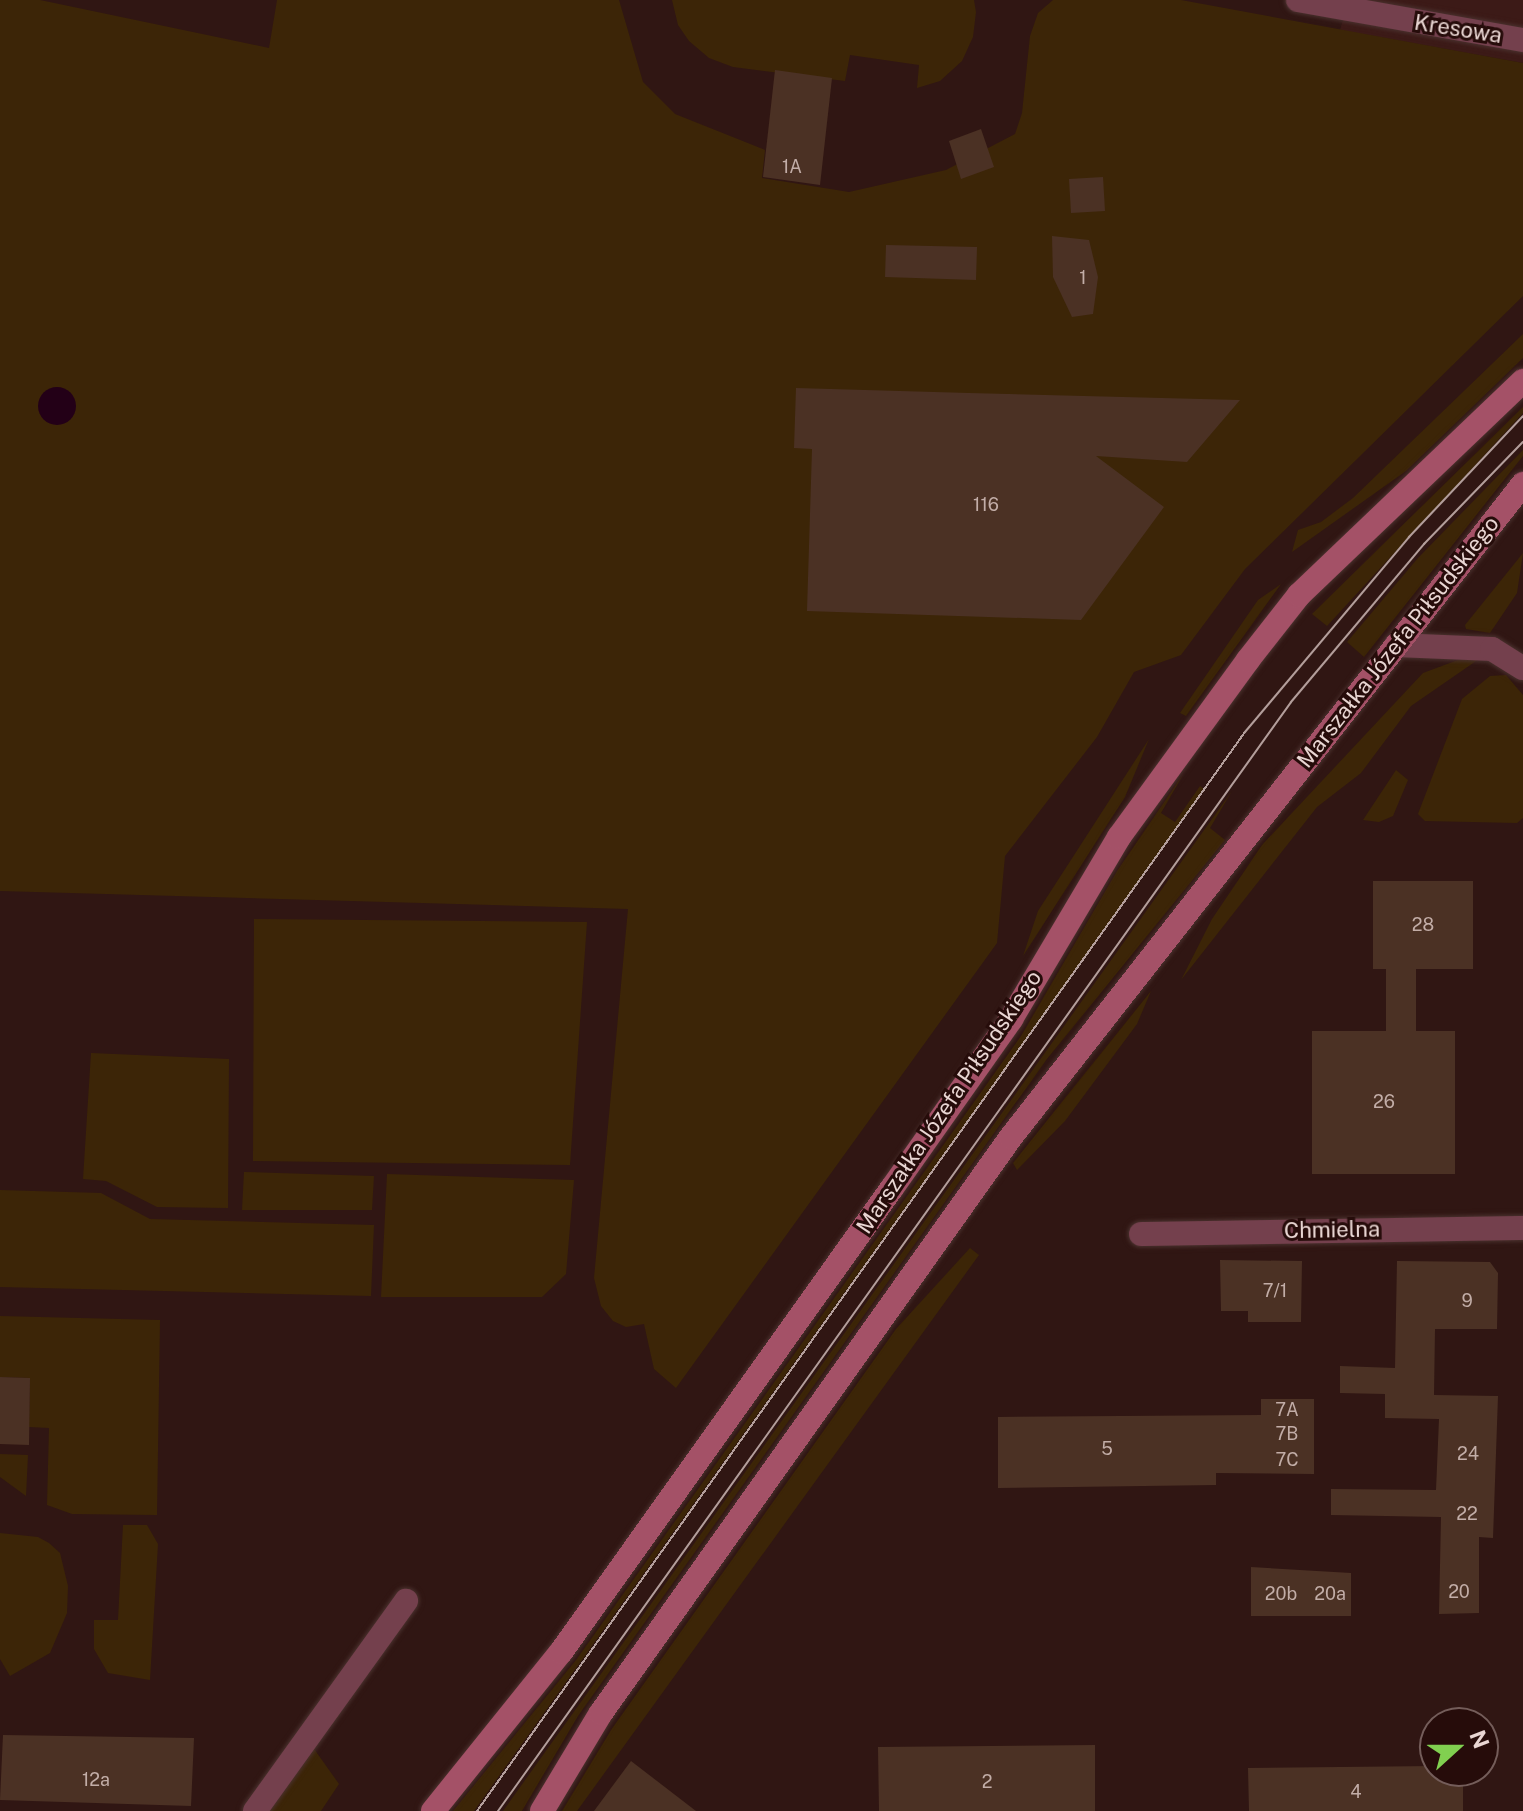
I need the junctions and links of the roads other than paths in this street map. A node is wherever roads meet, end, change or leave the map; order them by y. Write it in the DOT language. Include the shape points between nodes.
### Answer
graph roads {
  1 [pos="1298,0"];
  2 [pos="1523,40"];
  3 [pos="1523,381"];
  4 [pos="1523,484"];
  5 [pos="1396,645"];
  6 [pos="1523,668"];
  7 [pos="1523,1228"];
  8 [pos="1141,1234"];
  9 [pos="406,1601"];
  10 [pos="255,1811"];
  11 [pos="433,1811"];
  12 [pos="542,1811"];
  1 -- 2 [label="street, Kresowa"];
  3 -- 11 [label="main road, Marszałka Józefa Piłsudskiego" via="1299,595 1248,660 1119,837 1011,1019 901,1175 561,1652"];
  4 -- 5 [label="main road, Marszałka Józefa Piłsudskiego"];
  5 -- 6 [label="street" via="1492,649"];
  5 -- 12 [label="main road, Marszałka Józefa Piłsudskiego" via="1020,1125 601,1713"];
  7 -- 8 [label="street, Chmielna"];
  9 -- 10 [label="street"];
}
